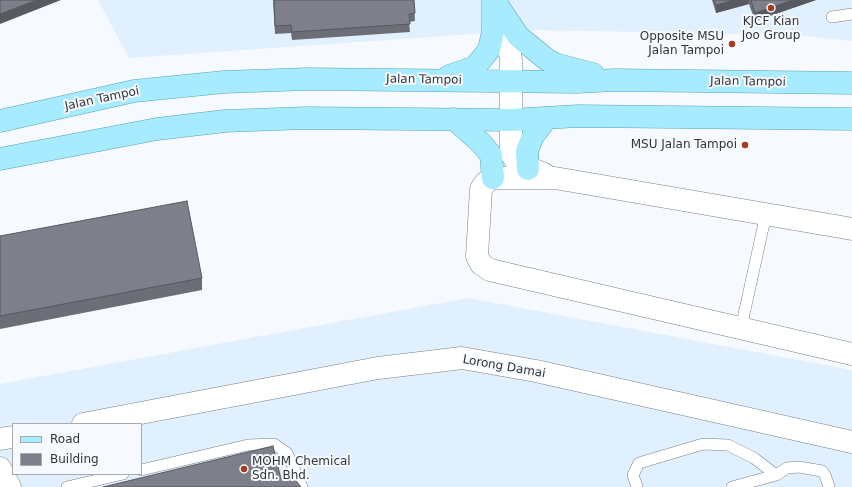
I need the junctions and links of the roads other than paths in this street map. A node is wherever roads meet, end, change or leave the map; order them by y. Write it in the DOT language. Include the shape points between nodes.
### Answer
graph roads {
  1 [pos="493,0"];
  2 [pos="852,14"];
  3 [pos="832,17"];
  4 [pos="438,80"];
  5 [pos="614,80"];
  6 [pos="511,82"];
  7 [pos="852,83"];
  8 [pos="547,118"];
  9 [pos="454,119"];
  10 [pos="852,119"];
  11 [pos="511,120"];
  12 [pos="0,121"];
  13 [pos="0,159"];
  14 [pos="528,169"];
  15 [pos="493,178"];
  16 [pos="555,178"];
  17 [pos="766,214"];
  18 [pos="852,229"];
  19 [pos="741,328"];
  20 [pos="852,354"];
  21 [pos="88,423"];
  22 [pos="12,437"];
  23 [pos="0,439"];
  24 [pos="852,442"];
  25 [pos="0,468"];
  26 [pos="142,470"];
  27 [pos="119,475"];
  28 [pos="776,475"];
  29 [pos="10,487"];
  30 [pos="68,487"];
  31 [pos="302,487"];
  32 [pos="636,487"];
  33 [pos="732,487"];
  34 [pos="829,487"];
  1 -- 4 [label="main road" via="493,31 488,50 475,67"];
  1 -- 5 [label="main road" via="518,36 546,59 555,64"];
  1 -- 6 [label="street" via="509,48"];
  2 -- 3 [label="lane"];
  4 -- 6 [label="main road, Jalan Tampoi"];
  4 -- 12 [label="main road, Jalan Tampoi" via="308,79 224,82 134,91"];
  5 -- 6 [label="main road, Jalan Tampoi"];
  5 -- 7 [label="main road, Jalan Tampoi"];
  6 -- 11 [label="street"];
  8 -- 10 [label="main road" via="586,116"];
  8 -- 11 [label="main road"];
  8 -- 14 [label="main road" via="533,136 526,151"];
  9 -- 11 [label="main road"];
  9 -- 13 [label="main road" via="306,118 225,121 157,128"];
  9 -- 15 [label="main road" via="491,155"];
  11 -- 14 [label="street" via="511,153 517,163"];
  14 -- 16 [label="street"];
  15 -- 16 [label="street"];
  15 -- 19 [label="street" via="481,189 477,256 481,264 490,270"];
  16 -- 17 [label="street"];
  17 -- 18 [label="street"];
  17 -- 19 [label="lane"];
  19 -- 20 [label="street"];
  21 -- 24 [label="street, Lorong Damai" via="378,368 462,358 536,371"];
  22 -- 23 [label="street"];
  25 -- 29 [label="street"];
  26 -- 31 [label="lane" via="248,445 274,444 287,453"];
  27 -- 30 [label="lane"];
  28 -- 32 [label="lane" via="754,458 728,445 703,444 639,464 633,475"];
  28 -- 33 [label="lane"];
  28 -- 34 [label="lane" via="788,468 799,467 822,471"];
}
